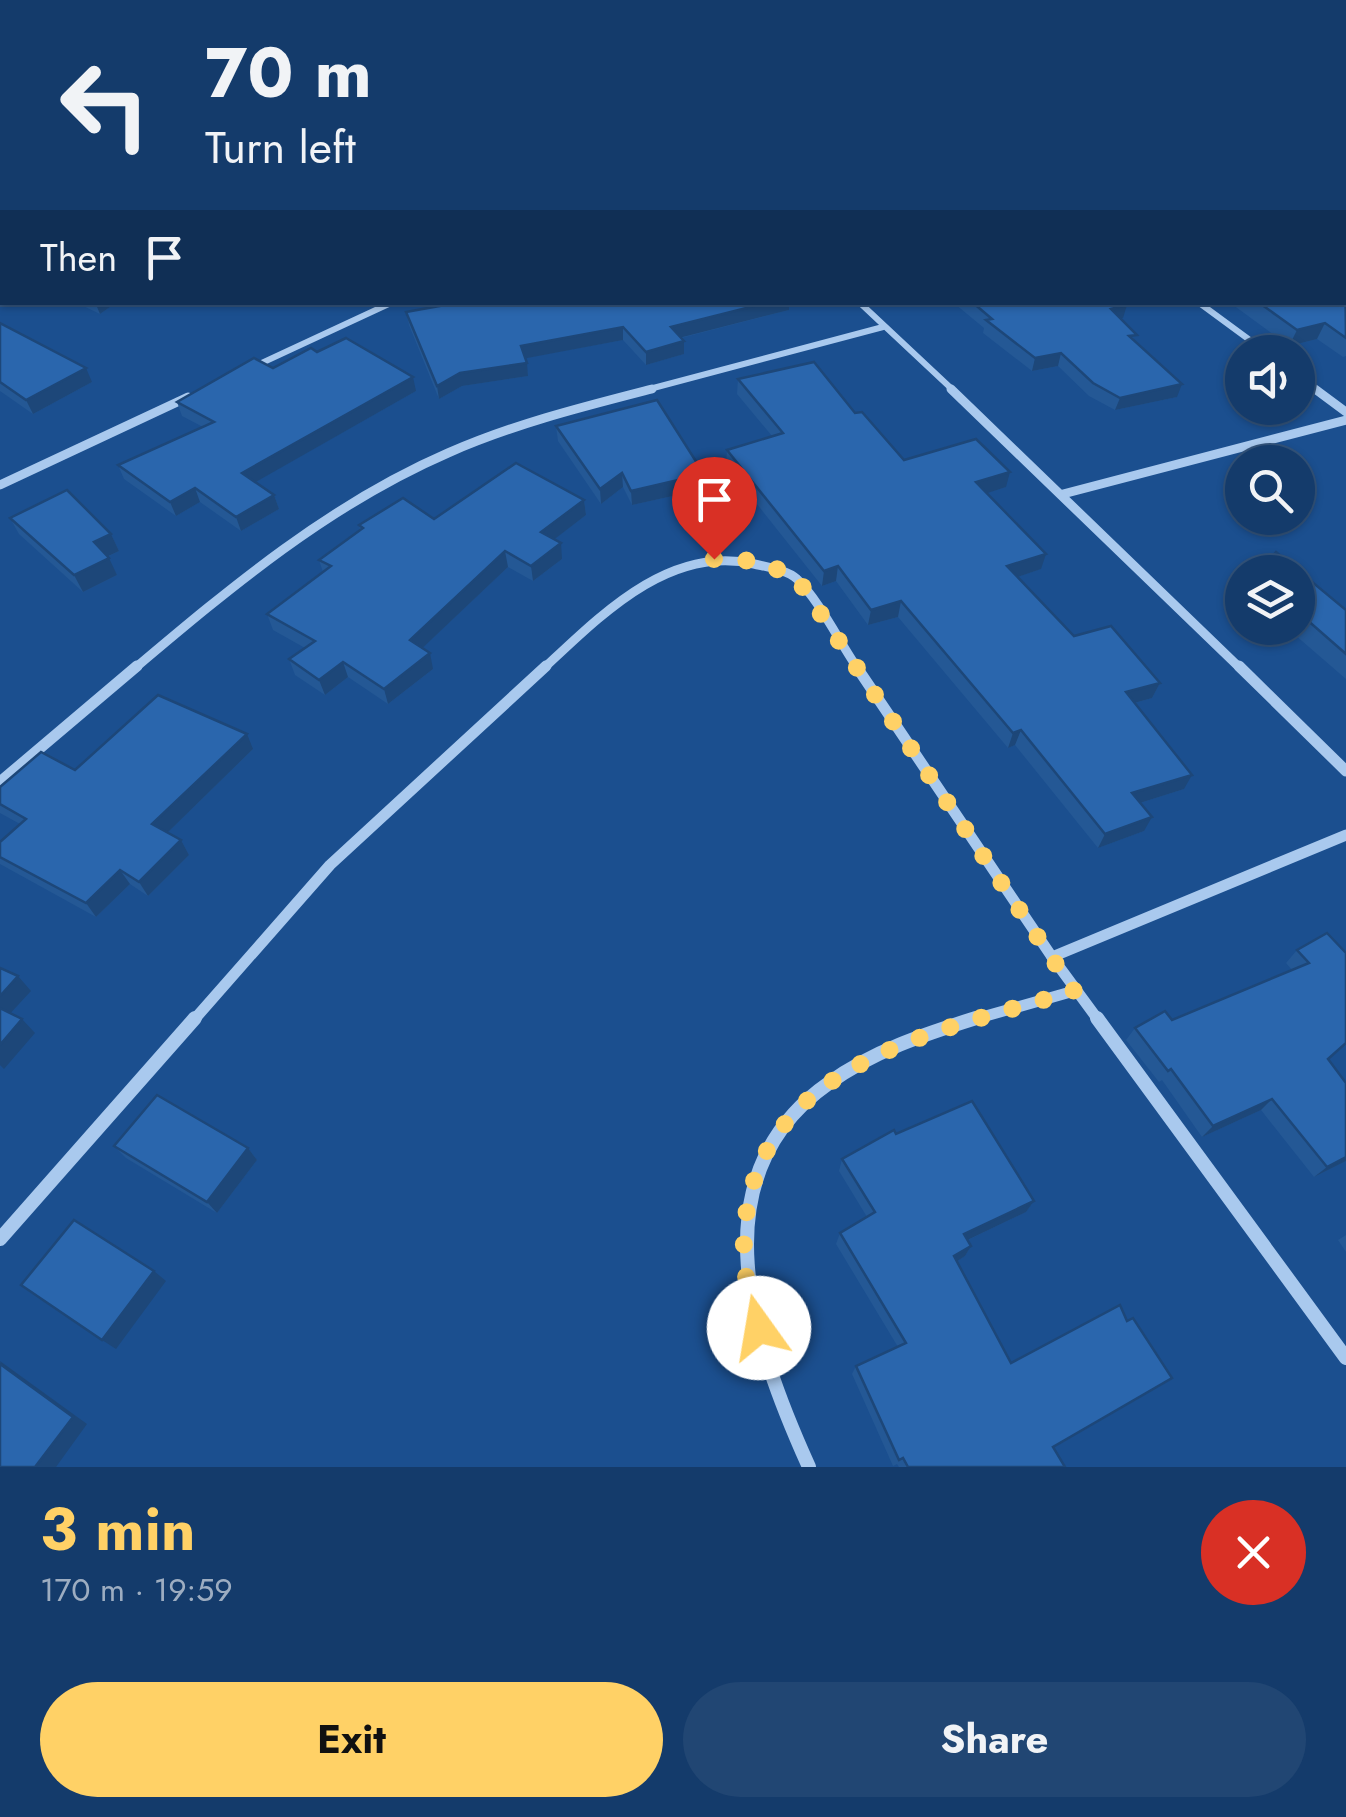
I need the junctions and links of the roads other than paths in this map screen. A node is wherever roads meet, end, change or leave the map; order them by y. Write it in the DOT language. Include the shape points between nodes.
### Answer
graph roads {
  1 [pos="372,305"];
  2 [pos="386,305"];
  3 [pos="862,305"];
  4 [pos="1202,305"];
  5 [pos="378,308"];
  6 [pos="884,327"];
  7 [pos="1243,335"];
  8 [pos="234,376"];
  9 [pos="1315,389"];
  10 [pos="198,392"];
  11 [pos="1346,412"];
  12 [pos="1346,420"];
  13 [pos="0,485"];
  14 [pos="1063,494"];
  15 [pos="1346,771"];
  16 [pos="0,782"];
  17 [pos="1346,835"];
  18 [pos="1052,956"];
  19 [pos="1074,991"];
  20 [pos="0,1239"];
  21 [pos="1346,1358"];
  22 [pos="809,1467"];
  1 -- 5 [label="street"];
  2 -- 5 [label="street"];
  3 -- 6 [label="street"];
  4 -- 7 [label="street"];
  5 -- 8 [label="street"];
  6 -- 14 [label="street"];
  6 -- 16 [label="street" via="527,422 446,454 256,566"];
  9 -- 11 [label="street"];
  10 -- 13 [label="street"];
  12 -- 14 [label="street"];
  14 -- 15 [label="street"];
  17 -- 18 [label="street"];
  18 -- 19 [label="street"];
  18 -- 20 [label="street" via="796,577 757,561 714,559 670,572 616,601 330,865"];
  19 -- 21 [label="street"];
  19 -- 22 [label="street" via="916,1038 827,1083 788,1116 764,1155 748,1203 744,1262 774,1393"];
}
